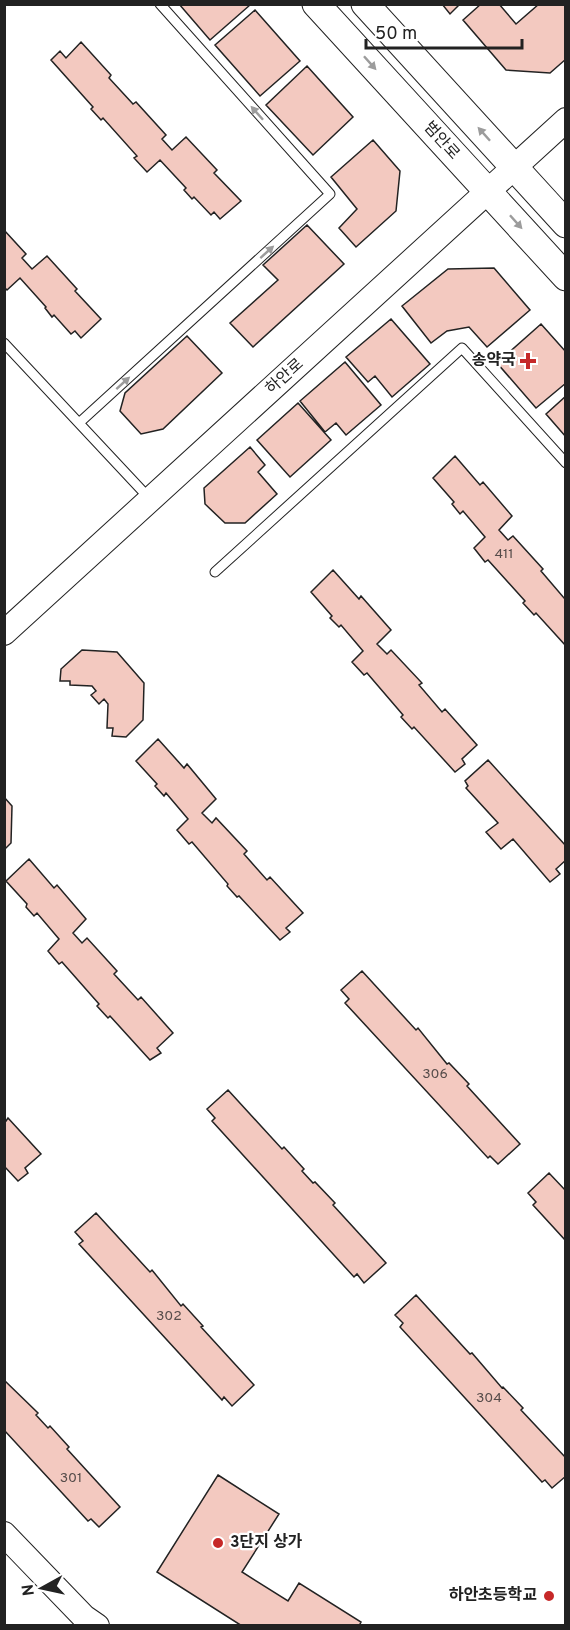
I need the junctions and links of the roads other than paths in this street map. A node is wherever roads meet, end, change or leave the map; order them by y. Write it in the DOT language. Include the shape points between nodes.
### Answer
graph roads {
  1 [pos="160,4"];
  2 [pos="316,4"];
  3 [pos="365,4"];
  4 [pos="566,120"];
  5 [pos="514,168"];
  6 [pos="488,192"];
  7 [pos="566,224"];
  8 [pos="566,277"];
  9 [pos="4,343"];
  10 [pos="80,423"];
  11 [pos="566,463"];
  12 [pos="151,500"];
  13 [pos="215,572"];
  14 [pos="4,633"];
  15 [pos="4,1534"];
  16 [pos="97,1626"];
  10 -- 1 [label="lane, one-way" via="330,194"];
  2 -- 6 [label="main road, 범안로, one-way"];
  5 -- 3 [label="main road, one-way"];
  4 -- 5 [label="street, 하안로"];
  5 -- 6 [label="street, 하안로"];
  5 -- 7 [label="main road"];
  6 -- 8 [label="main road, 범안로, one-way"];
  6 -- 12 [label="street, 하안로"];
  9 -- 10 [label="lane"];
  10 -- 12 [label="lane"];
  11 -- 13 [label="lane" via="462,348"];
  12 -- 14 [label="street, 하안로"];
  15 -- 16 [label="street"];
}
